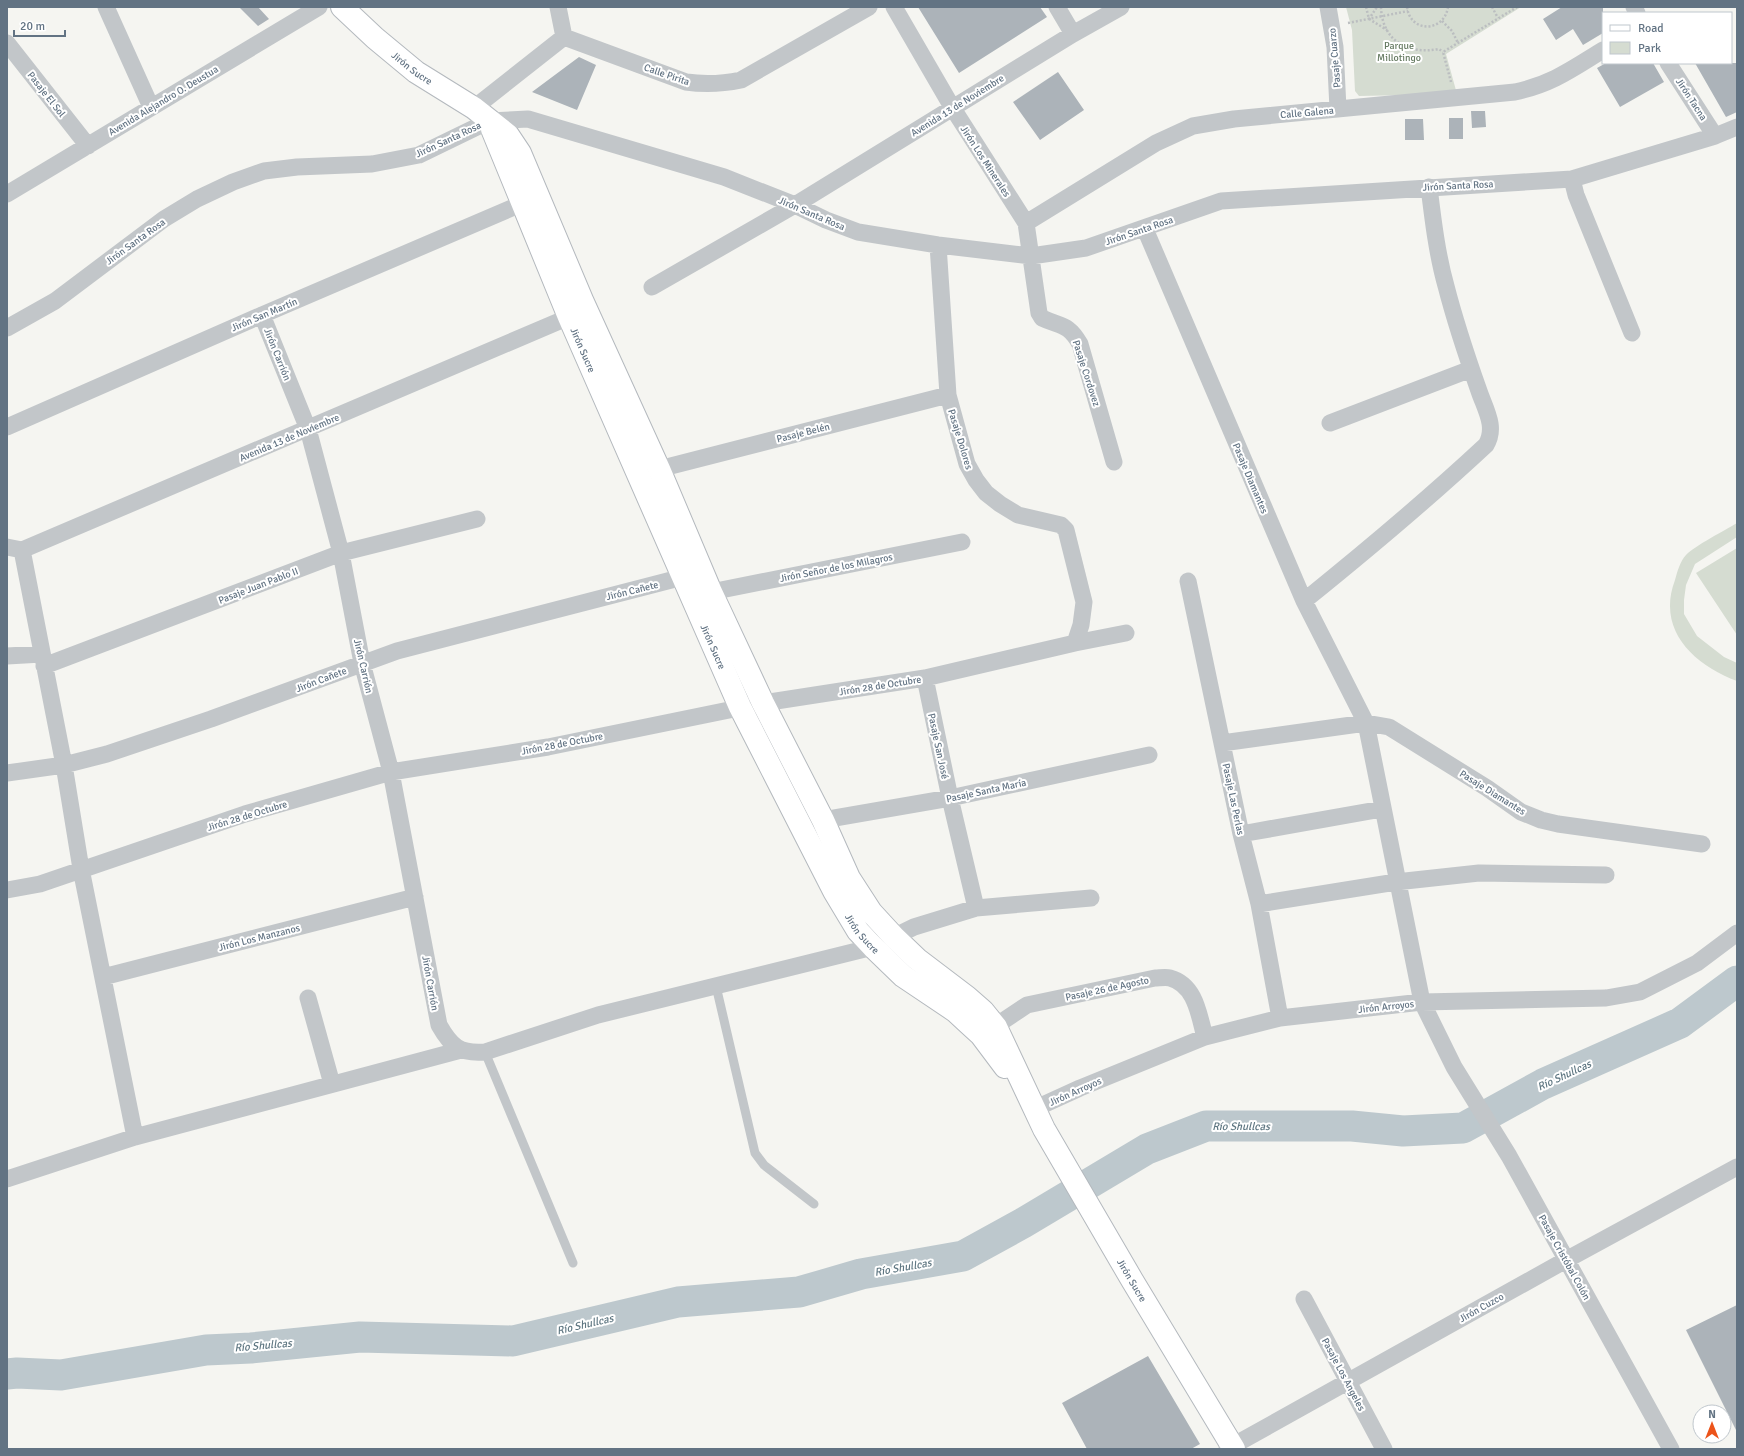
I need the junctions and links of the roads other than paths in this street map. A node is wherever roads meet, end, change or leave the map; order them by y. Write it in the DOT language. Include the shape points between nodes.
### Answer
graph roads {
  1 [pos="106,7"];
  2 [pos="319,7"];
  3 [pos="342,7"];
  4 [pos="558,7"];
  5 [pos="869,7"];
  6 [pos="894,7"];
  7 [pos="1057,7"];
  8 [pos="1121,7"];
  9 [pos="1328,7"];
  10 [pos="1073,34"];
  11 [pos="564,37"];
  12 [pos="7,43"];
  13 [pos="1602,51"];
  14 [pos="1669,64"];
  15 [pos="151,107"];
  16 [pos="952,108"];
  17 [pos="1338,110"];
  18 [pos="481,114"];
  19 [pos="1737,127"];
  20 [pos="1715,136"];
  21 [pos="88,146"];
  22 [pos="1572,178"];
  23 [pos="1428,187"];
  24 [pos="7,194"];
  25 [pos="522,204"];
  26 [pos="795,206"];
  27 [pos="1026,223"];
  28 [pos="1145,229"];
  29 [pos="938,245"];
  30 [pos="1032,256"];
  31 [pos="652,287"];
  32 [pos="262,315"];
  33 [pos="569,317"];
  34 [pos="7,328"];
  35 [pos="1632,333"];
  36 [pos="1471,369"];
  37 [pos="948,395"];
  38 [pos="1330,422"];
  39 [pos="7,428"];
  40 [pos="308,429"];
  41 [pos="1114,462"];
  42 [pos="659,469"];
  43 [pos="477,519"];
  44 [pos="962,542"];
  45 [pos="15,549"];
  46 [pos="341,553"];
  47 [pos="682,577"];
  48 [pos="1188,581"];
  49 [pos="711,592"];
  50 [pos="1304,601"];
  51 [pos="1126,633"];
  52 [pos="1075,643"];
  53 [pos="7,656"];
  54 [pos="43,660"];
  55 [pos="362,663"];
  56 [pos="925,678"];
  57 [pos="763,703"];
  58 [pos="740,707"];
  59 [pos="1366,722"];
  60 [pos="1222,743"];
  61 [pos="1149,755"];
  62 [pos="64,765"];
  63 [pos="391,772"];
  64 [pos="7,773"];
  65 [pos="950,798"];
  66 [pos="1382,809"];
  67 [pos="823,820"];
  68 [pos="1242,834"];
  69 [pos="1702,844"];
  70 [pos="81,869"];
  71 [pos="1606,874"];
  72 [pos="1396,882"];
  73 [pos="7,890"];
  74 [pos="415,897"];
  75 [pos="1091,898"];
  76 [pos="1259,904"];
  77 [pos="976,908"];
  78 [pos="1737,933"];
  79 [pos="894,937"];
  80 [pos="873,947"];
  81 [pos="103,977"];
  82 [pos="716,986"];
  83 [pos="308,998"];
  84 [pos="1422,1002"];
  85 [pos="1280,1018"];
  86 [pos="988,1031"];
  87 [pos="1205,1037"];
  88 [pos="460,1050"];
  89 [pos="485,1052"];
  90 [pos="1454,1067"];
  91 [pos="332,1084"];
  92 [pos="1034,1110"];
  93 [pos="135,1137"];
  94 [pos="1737,1167"];
  95 [pos="7,1178"];
  96 [pos="814,1204"];
  97 [pos="1566,1260"];
  98 [pos="573,1263"];
  99 [pos="1304,1299"];
  100 [pos="1348,1381"];
  101 [pos="1231,1448"];
  102 [pos="1384,1449"];
  103 [pos="1671,1449"];
  1 -- 15 [label="street"];
  2 -- 15 [label="street, Avenida Alejandro O. Deustua"];
  3 -- 18 [label="street, Jirón Sucre" via="416,72"];
  4 -- 11 [label="street"];
  5 -- 11 [label="street, Calle Pirita" via="741,80 722,84 686,82"];
  6 -- 16 [label="street, Jirón Los Minerales"];
  7 -- 10 [label="street"];
  8 -- 10 [label="street, Avenida 13 de Noviembre"];
  9 -- 17 [label="street, Pasaje Cuarzo" via="1335,47"];
  10 -- 16 [label="street, Avenida 13 de Noviembre"];
  11 -- 18 [label="street"];
  12 -- 21 [label="street, Pasaje El Sol"];
  13 -- 17 [label="street, Calle Galena" via="1551,82 1516,92"];
  14 -- 20 [label="street, Jirón Tacna"];
  15 -- 21 [label="street, Avenida Alejandro O. Deustua"];
  16 -- 26 [label="street, Avenida 13 de Noviembre"];
  16 -- 27 [label="street, Jirón Los Minerales"];
  17 -- 27 [label="street, Calle Galena" via="1234,119 1192,126 1156,143"];
  18 -- 25 [label="street, Jirón Sucre"];
  18 -- 26 [label="street, Jirón Santa Rosa" via="528,119 724,177"];
  18 -- 34 [label="street, Jirón Santa Rosa" via="419,155 372,164 264,171 233,182 197,199 164,219 55,301"];
  18 -- 42 [label="street, Jirón Sucre" via="508,135 520,153 582,300"];
  19 -- 20 [label="street, Jirón Santa Rosa"];
  20 -- 22 [label="street, Jirón Santa Rosa"];
  21 -- 24 [label="street, Avenida Alejandro O. Deustua"];
  22 -- 23 [label="street, Jirón Santa Rosa"];
  22 -- 35 [label="street" via="1576,195"];
  23 -- 28 [label="street, Jirón Santa Rosa" via="1221,201"];
  23 -- 36 [label="street" via="1446,286"];
  25 -- 32 [label="street, Jirón San Martín"];
  25 -- 33 [label="street, Jirón Sucre"];
  26 -- 29 [label="street, Jirón Santa Rosa" via="858,232"];
  26 -- 31 [label="street, Avenida 13 de Noviembre"];
  27 -- 30 [label="street, Jirón Los Minerales"];
  28 -- 30 [label="street, Jirón Santa Rosa" via="1086,248"];
  28 -- 50 [label="street, Pasaje Diamantes"];
  29 -- 30 [label="street, Jirón Santa Rosa"];
  29 -- 37 [label="street, Pasaje Dolores"];
  30 -- 41 [label="street, Pasaje Cordovez" via="1039,313 1042,318 1070,330 1080,344"];
  32 -- 39 [label="street, Jirón San Martín"];
  32 -- 40 [label="street, Jirón Carrión"];
  33 -- 40 [label="street, Avenida 13 de Noviembre"];
  33 -- 47 [label="street, Jirón Sucre"];
  36 -- 38 [label="street"];
  36 -- 50 [label="street" via="1491,424 1490,438 1486,445 1385,536"];
  37 -- 42 [label="street, Pasaje Belén"];
  37 -- 52 [label="street, Pasaje Dolores" via="967,464 986,493 1018,515 1061,525 1066,530 1084,602 1081,625"];
  40 -- 45 [label="street, Avenida 13 de Noviembre"];
  40 -- 46 [label="street, Jirón Carrión"];
  42 -- 49 [label="street, Jirón Sucre"];
  43 -- 46 [label="street, Pasaje Juan Pablo II"];
  44 -- 49 [label="street, Jirón Señor de los Milagros"];
  45 -- 54 [label="street"];
  46 -- 54 [label="street, Pasaje Juan Pablo II"];
  46 -- 55 [label="street, Jirón Carrión"];
  47 -- 55 [label="street, Jirón Cañete" via="396,651"];
  47 -- 58 [label="street, Jirón Sucre"];
  48 -- 60 [label="street, Pasaje Las Perlas"];
  49 -- 57 [label="street, Jirón Sucre"];
  50 -- 59 [label="street, Pasaje Diamantes"];
  51 -- 52 [label="street, Jirón 28 de Octubre"];
  52 -- 56 [label="street, Jirón 28 de Octubre"];
  53 -- 54 [label="street, Pasaje Juan Pablo II"];
  54 -- 62 [label="street"];
  55 -- 62 [label="street, Jirón Cañete" via="198,724 107,754"];
  55 -- 63 [label="street, Jirón Carrión"];
  56 -- 57 [label="street, Jirón 28 de Octubre"];
  56 -- 65 [label="street, Pasaje San José"];
  57 -- 58 [label="street, Jirón 28 de Octubre"];
  57 -- 67 [label="street, Jirón Sucre"];
  58 -- 63 [label="street, Jirón 28 de Octubre" via="548,747"];
  58 -- 80 [label="street, Jirón Sucre" via="834,891 858,931"];
  59 -- 60 [label="street"];
  59 -- 66 [label="street, Pasaje Diamantes"];
  59 -- 69 [label="street, Pasaje Diamantes" via="1397,731 1521,812 1541,820"];
  60 -- 68 [label="street, Pasaje Las Perlas"];
  61 -- 65 [label="street, Pasaje Santa María"];
  62 -- 64 [label="street, Jirón Cañete"];
  62 -- 70 [label="street"];
  63 -- 70 [label="street, Jirón 28 de Octubre" via="245,814"];
  63 -- 74 [label="street, Jirón Carrión"];
  65 -- 67 [label="street, Pasaje Santa María"];
  65 -- 77 [label="street, Pasaje San José"];
  66 -- 68 [label="street"];
  66 -- 72 [label="street, Pasaje Diamantes"];
  67 -- 79 [label="street, Jirón Sucre" via="849,878 871,912"];
  68 -- 76 [label="street, Pasaje Las Perlas"];
  70 -- 73 [label="street, Jirón 28 de Octubre" via="40,884"];
  70 -- 81 [label="street"];
  71 -- 72 [label="street" via="1479,873"];
  72 -- 76 [label="street"];
  72 -- 84 [label="street, Pasaje Diamantes"];
  74 -- 81 [label="street, Jirón Los Manzanos"];
  74 -- 88 [label="street, Jirón Carrión" via="439,1025 449,1042"];
  75 -- 77 [label="street"];
  76 -- 85 [label="street, Pasaje Las Perlas"];
  77 -- 79 [label="street" via="914,927"];
  78 -- 84 [label="street, Jirón Arroyos" via="1697,963 1640,992 1624,996"];
  79 -- 80 [label="street"];
  79 -- 86 [label="street, Jirón Sucre" via="917,960 983,1012"];
  80 -- 82 [label="street"];
  80 -- 86 [label="street, Jirón Sucre" via="903,976"];
  81 -- 93 [label="street"];
  82 -- 89 [label="street" via="598,1015"];
  82 -- 96 [label="lane" via="755,1153 764,1165"];
  83 -- 91 [label="street"];
  84 -- 85 [label="street, Jirón Arroyos"];
  84 -- 90 [label="street, Pasaje Diamantes"];
  85 -- 87 [label="street, Jirón Arroyos"];
  86 -- 87 [label="street, Pasaje 26 de Agosto" via="1027,1005 1154,978 1170,978 1188,989 1194,999"];
  86 -- 92 [label="street, Jirón Sucre" via="1008,1050"];
  87 -- 92 [label="street, Jirón Arroyos" via="1080,1088"];
  88 -- 89 [label="street"];
  88 -- 91 [label="street"];
  89 -- 98 [label="lane"];
  90 -- 97 [label="street, Pasaje Cristóbal Colón" via="1509,1156"];
  91 -- 93 [label="street"];
  92 -- 101 [label="street, Jirón Sucre"];
  93 -- 95 [label="street"];
  94 -- 97 [label="street, Jirón Cuzco"];
  97 -- 100 [label="street, Jirón Cuzco"];
  97 -- 103 [label="street, Pasaje Cristóbal Colón"];
  99 -- 100 [label="street, Pasaje Los Angeles"];
  100 -- 101 [label="street, Jirón Cuzco"];
  100 -- 102 [label="street, Pasaje Los Angeles"];
}
